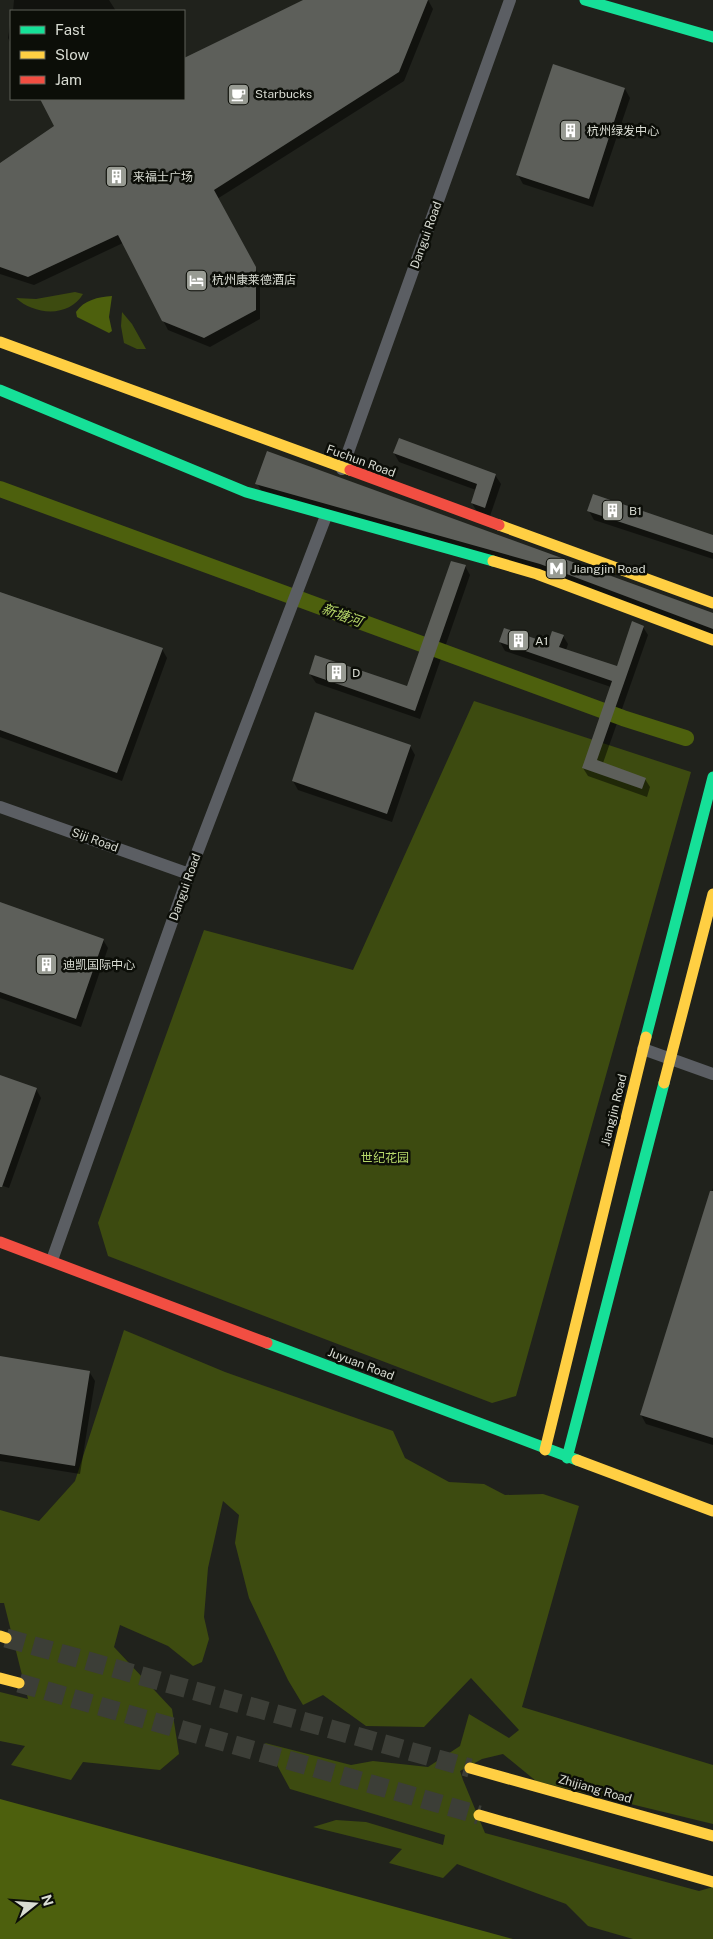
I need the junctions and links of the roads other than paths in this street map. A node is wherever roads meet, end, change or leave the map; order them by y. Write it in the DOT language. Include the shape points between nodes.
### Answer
graph roads {
  1 [pos="510,0"];
  2 [pos="585,0"];
  3 [pos="713,37"];
  4 [pos="0,342"];
  5 [pos="0,390"];
  6 [pos="342,469"];
  7 [pos="326,516"];
  8 [pos="713,603"];
  9 [pos="713,640"];
  10 [pos="713,777"];
  11 [pos="0,807"];
  12 [pos="189,874"];
  13 [pos="713,894"];
  14 [pos="643,1049"];
  15 [pos="671,1058"];
  16 [pos="713,1074"];
  17 [pos="0,1242"];
  18 [pos="52,1260"];
  19 [pos="546,1450"];
  20 [pos="567,1458"];
  21 [pos="713,1512"];
  22 [pos="0,1678"];
  23 [pos="19,1683"];
  24 [pos="470,1768"];
  25 [pos="479,1815"];
  26 [pos="713,1836"];
  27 [pos="713,1882"];
  1 -- 6 [label="street, Dangui Road"];
  2 -- 3 [label="street"];
  4 -- 6 [label="street, Fuchun Road"];
  5 -- 7 [label="street" via="246,492"];
  6 -- 8 [label="street, Fuchun Road"];
  7 -- 9 [label="street" via="537,574"];
  7 -- 12 [label="street, Dangui Road"];
  10 -- 14 [label="street, Jiangjin Road"];
  11 -- 12 [label="street, Siji Road"];
  12 -- 18 [label="street, Dangui Road"];
  13 -- 15 [label="street"];
  14 -- 15 [label="street"];
  14 -- 19 [label="street, Jiangjin Road"];
  15 -- 16 [label="street"];
  15 -- 20 [label="street"];
  17 -- 18 [label="street, Juyuan Road"];
  18 -- 19 [label="street, Juyuan Road"];
  19 -- 20 [label="street, Juyuan Road"];
  20 -- 21 [label="street, Juyuan Road"];
  22 -- 23 [label="street"];
  24 -- 26 [label="street, Zhijiang Road"];
  25 -- 27 [label="street"];
}
